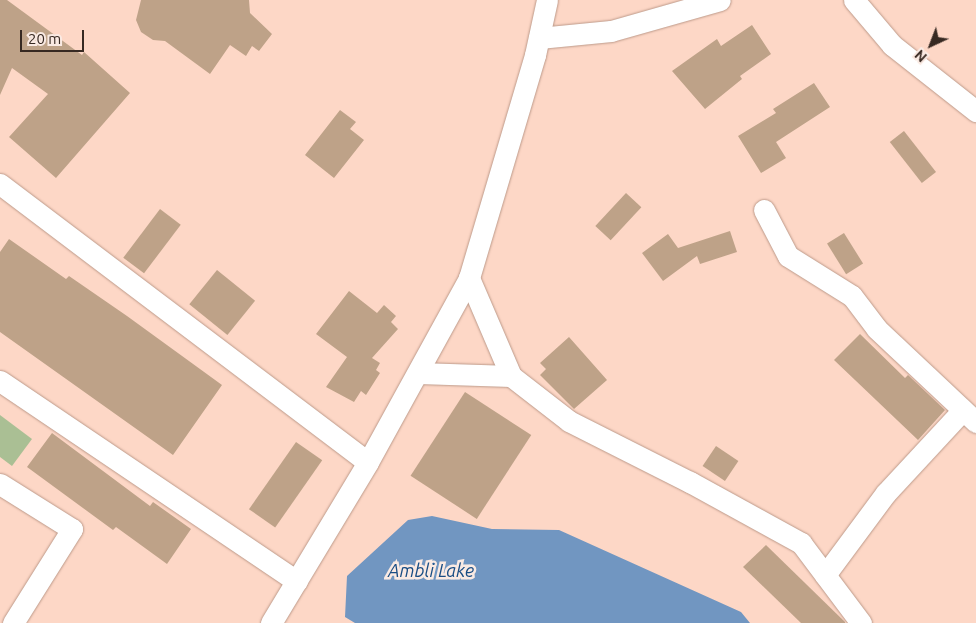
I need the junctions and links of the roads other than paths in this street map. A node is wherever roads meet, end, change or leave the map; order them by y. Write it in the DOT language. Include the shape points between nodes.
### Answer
graph roads {
  1 [pos="547,0"];
  2 [pos="720,0"];
  3 [pos="854,0"];
  4 [pos="539,38"];
  5 [pos="976,111"];
  6 [pos="0,184"];
  7 [pos="764,210"];
  8 [pos="469,278"];
  9 [pos="418,373"];
  10 [pos="511,376"];
  11 [pos="0,381"];
  12 [pos="969,416"];
  13 [pos="368,462"];
  14 [pos="0,484"];
  15 [pos="825,575"];
  16 [pos="297,581"];
  17 [pos="13,623"];
  18 [pos="271,623"];
  19 [pos="861,623"];
  1 -- 4 [label="street"];
  2 -- 4 [label="street" via="611,32"];
  3 -- 5 [label="street" via="892,45"];
  4 -- 8 [label="street"];
  6 -- 13 [label="street"];
  7 -- 12 [label="street" via="788,256 852,296 877,329"];
  8 -- 9 [label="street"];
  8 -- 10 [label="street"];
  9 -- 10 [label="street"];
  9 -- 13 [label="street"];
  10 -- 15 [label="street" via="569,421 801,543"];
  11 -- 16 [label="street"];
  12 -- 15 [label="street" via="886,493"];
  13 -- 16 [label="street"];
  14 -- 17 [label="street" via="72,529"];
  15 -- 19 [label="street"];
  16 -- 18 [label="street"];
}
